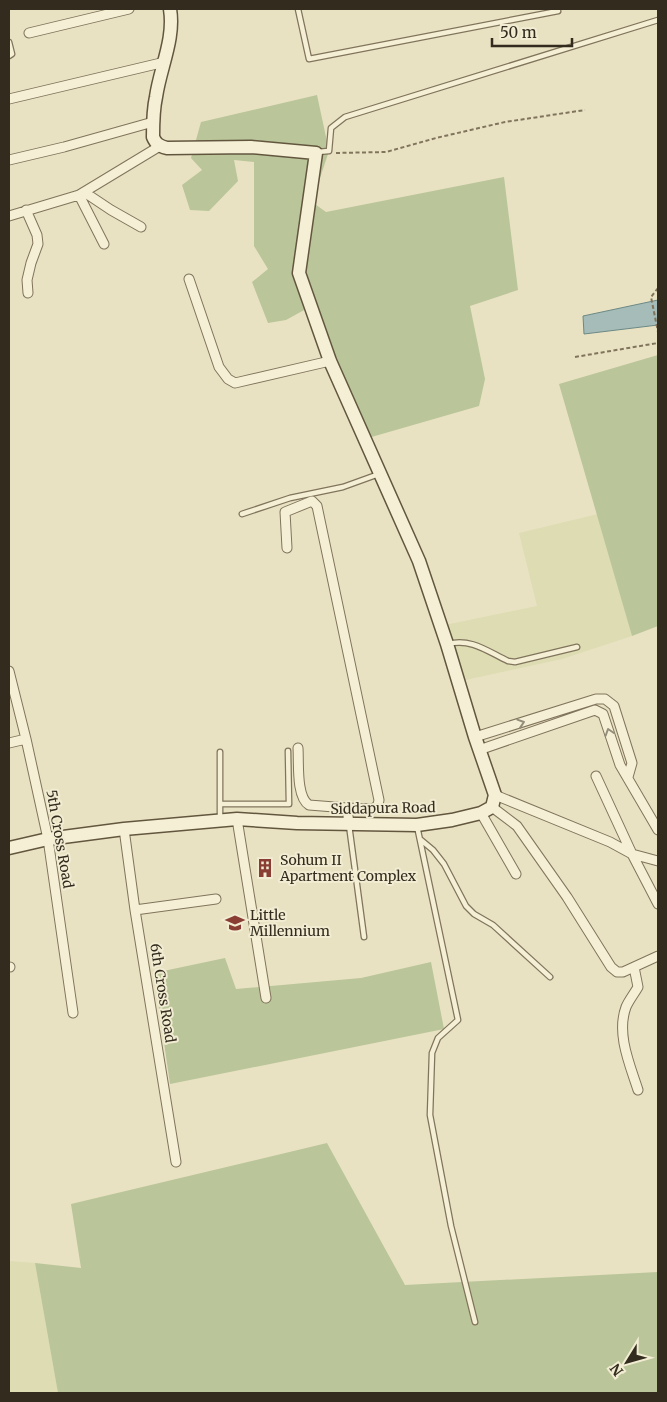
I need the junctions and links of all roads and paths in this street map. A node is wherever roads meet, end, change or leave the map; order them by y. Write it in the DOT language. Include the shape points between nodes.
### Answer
graph roads {
  1 [pos="129,9"];
  2 [pos="170,9"];
  3 [pos="298,9"];
  4 [pos="557,9"];
  5 [pos="658,20"];
  6 [pos="29,33"];
  7 [pos="9,42"];
  8 [pos="9,56"];
  9 [pos="165,62"];
  10 [pos="9,99"];
  11 [pos="585,110"];
  12 [pos="153,122"];
  13 [pos="160,146"];
  14 [pos="314,153"];
  15 [pos="336,153"];
  16 [pos="9,160"];
  17 [pos="82,193"];
  18 [pos="26,210"];
  19 [pos="9,216"];
  20 [pos="141,227"];
  21 [pos="104,244"];
  22 [pos="189,279"];
  23 [pos="658,288"];
  24 [pos="28,293"];
  25 [pos="658,332"];
  26 [pos="658,343"];
  27 [pos="575,357"];
  28 [pos="330,361"];
  29 [pos="381,473"];
  30 [pos="242,514"];
  31 [pos="287,548"];
  32 [pos="447,644"];
  33 [pos="577,647"];
  34 [pos="9,671"];
  35 [pos="26,739"];
  36 [pos="9,743"];
  37 [pos="477,743"];
  38 [pos="298,748"];
  39 [pos="288,751"];
  40 [pos="220,752"];
  41 [pos="596,776"];
  42 [pos="628,777"];
  43 [pos="494,801"];
  44 [pos="220,804"];
  45 [pos="347,808"];
  46 [pos="481,813"];
  47 [pos="237,820"];
  48 [pos="220,821"];
  49 [pos="349,824"];
  50 [pos="417,825"];
  51 [pos="657,826"];
  52 [pos="124,829"];
  53 [pos="48,839"];
  54 [pos="420,840"];
  55 [pos="9,848"];
  56 [pos="632,854"];
  57 [pos="658,861"];
  58 [pos="516,874"];
  59 [pos="216,899"];
  60 [pos="658,904"];
  61 [pos="135,910"];
  62 [pos="364,937"];
  63 [pos="658,956"];
  64 [pos="634,967"];
  65 [pos="550,977"];
  66 [pos="266,998"];
  67 [pos="73,1013"];
  68 [pos="638,1090"];
  69 [pos="176,1162"];
  70 [pos="475,1322"];
  1 -- 6 [label="street"];
  2 -- 9 [label="street" via="172,20"];
  3 -- 4 [label="lane" via="309,60"];
  5 -- 14 [label="lane" via="345,117 331,128 329,151"];
  7 -- 8 [label="lane" via="12,54"];
  9 -- 10 [label="street"];
  9 -- 12 [label="street"];
  11 -- 15 [label="path" via="505,122 386,152"];
  12 -- 13 [label="street" via="153,137"];
  12 -- 16 [label="street"];
  13 -- 14 [label="street" via="252,147"];
  13 -- 17 [label="street"];
  14 -- 28 [label="street" via="298,273"];
  17 -- 18 [label="street"];
  17 -- 20 [label="street"];
  17 -- 21 [label="street"];
  18 -- 19 [label="street"];
  18 -- 24 [label="street" via="38,244 27,280"];
  22 -- 28 [label="street" via="219,367 228,379 235,383"];
  23 -- 25 [label="path" via="651,297"];
  26 -- 27 [label="path"];
  28 -- 29 [label="street"];
  29 -- 30 [label="lane" via="343,487 290,498"];
  29 -- 32 [label="street" via="419,561"];
  31 -- 45 [label="street" via="284,512 315,502 379,800 373,809"];
  32 -- 33 [label="lane" via="470,642 515,662"];
  32 -- 37 [label="street"];
  34 -- 35 [label="street, 5th Cross Road"];
  35 -- 36 [label="street"];
  35 -- 53 [label="street, 5th Cross Road"];
  42 -- 37 [label="street, one-way" via="620,765 603,714 595,710"];
  37 -- 42 [label="street, one-way" via="605,698 614,706 632,762"];
  37 -- 43 [label="street"];
  38 -- 45 [label="street" via="300,791 304,802"];
  39 -- 44 [label="lane" via="289,804"];
  40 -- 44 [label="lane"];
  41 -- 56 [label="street"];
  42 -- 51 [label="street"];
  43 -- 46 [label="street, Siddapura Road"];
  43 -- 56 [label="street" via="610,842"];
  43 -- 64 [label="street" via="517,826 611,967 623,972"];
  44 -- 48 [label="lane"];
  45 -- 49 [label="street"];
  46 -- 50 [label="street, Siddapura Road"];
  46 -- 58 [label="street"];
  47 -- 48 [label="street, Siddapura Road"];
  47 -- 49 [label="street, Siddapura Road"];
  47 -- 66 [label="street"];
  48 -- 52 [label="street, Siddapura Road"];
  49 -- 50 [label="street, Siddapura Road"];
  49 -- 62 [label="lane"];
  50 -- 54 [label="lane"];
  52 -- 53 [label="street, Siddapura Road"];
  52 -- 61 [label="street, 6th Cross Road"];
  53 -- 55 [label="street, Siddapura Road"];
  53 -- 67 [label="street, 5th Cross Road"];
  54 -- 65 [label="lane" via="444,864 466,906 493,925"];
  54 -- 70 [label="lane" via="458,1020 438,1038 432,1053 430,1115 451,1226"];
  56 -- 57 [label="street"];
  56 -- 60 [label="street"];
  59 -- 61 [label="street"];
  61 -- 69 [label="street, 6th Cross Road"];
  63 -- 64 [label="street"];
  64 -- 68 [label="street" via="638,987 626,1008 622,1029"];
}
